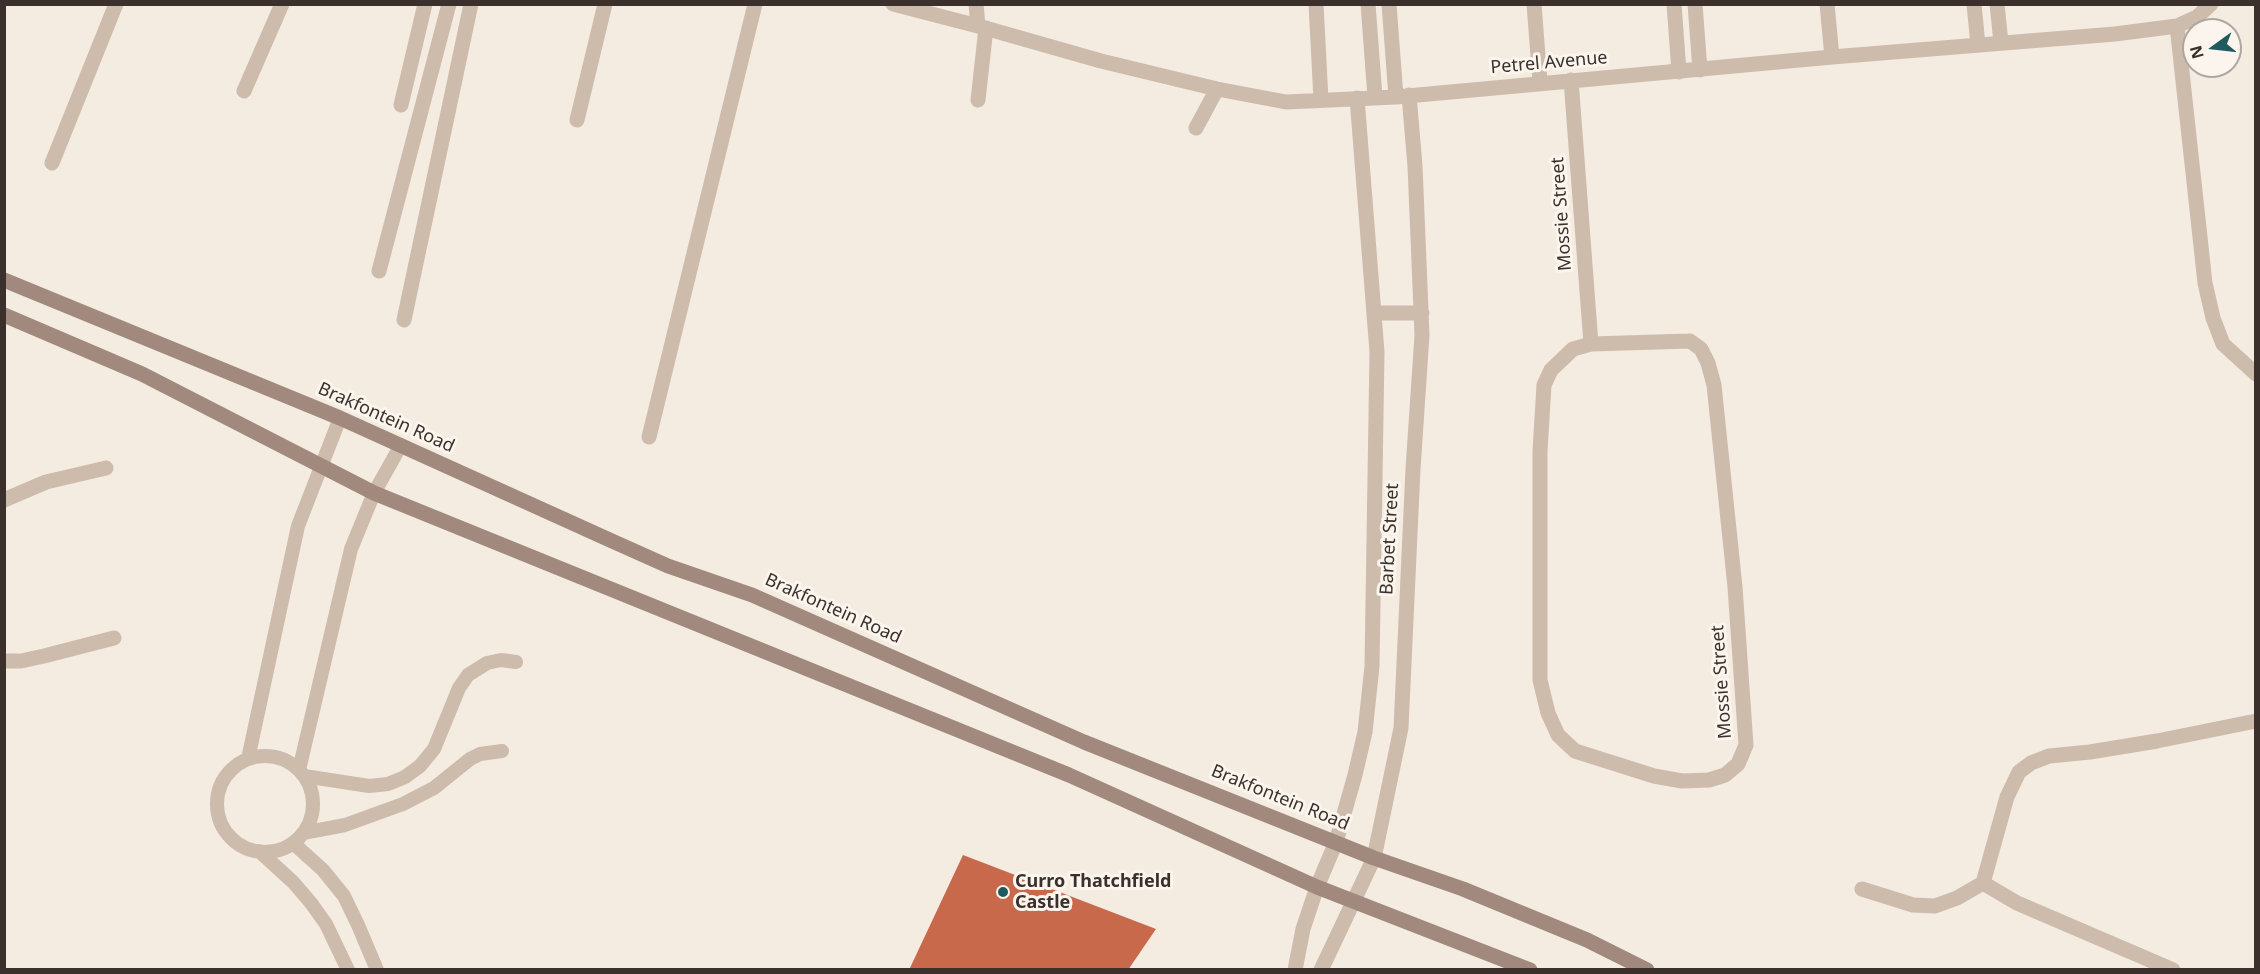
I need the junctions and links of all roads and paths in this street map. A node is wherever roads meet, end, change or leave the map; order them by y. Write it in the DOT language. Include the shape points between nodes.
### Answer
graph roads {
  1 [pos="116,4"];
  2 [pos="282,4"];
  3 [pos="425,4"];
  4 [pos="449,4"];
  5 [pos="471,4"];
  6 [pos="605,4"];
  7 [pos="755,4"];
  8 [pos="893,4"];
  9 [pos="976,4"];
  10 [pos="1316,4"];
  11 [pos="1368,4"];
  12 [pos="1389,4"];
  13 [pos="1534,4"];
  14 [pos="1674,4"];
  15 [pos="1695,4"];
  16 [pos="1827,4"];
  17 [pos="1974,4"];
  18 [pos="1998,4"];
  19 [pos="2211,4"];
  20 [pos="2177,26"];
  21 [pos="982,27"];
  22 [pos="2001,43"];
  23 [pos="1978,45"];
  24 [pos="1832,57"];
  25 [pos="1700,70"];
  26 [pos="1680,72"];
  27 [pos="1571,80"];
  28 [pos="1540,82"];
  29 [pos="1217,89"];
  30 [pos="244,91"];
  31 [pos="1402,96"];
  32 [pos="1375,97"];
  33 [pos="1357,98"];
  34 [pos="978,100"];
  35 [pos="1321,100"];
  36 [pos="401,105"];
  37 [pos="577,120"];
  38 [pos="1196,128"];
  39 [pos="52,163"];
  40 [pos="379,271"];
  41 [pos="4,280"];
  42 [pos="1374,313"];
  43 [pos="1422,313"];
  44 [pos="4,315"];
  45 [pos="404,320"];
  46 [pos="1592,344"];
  47 [pos="2256,374"];
  48 [pos="340,418"];
  49 [pos="649,437"];
  50 [pos="401,445"];
  51 [pos="321,466"];
  52 [pos="106,468"];
  53 [pos="374,493"];
  54 [pos="4,500"];
  55 [pos="114,638"];
  56 [pos="4,661"];
  57 [pos="516,662"];
  58 [pos="2256,721"];
  59 [pos="502,751"];
  60 [pos="248,759"];
  61 [pos="302,773"];
  62 [pos="298,838"];
  63 [pos="1336,842"];
  64 [pos="259,851"];
  65 [pos="1374,858"];
  66 [pos="1983,883"];
  67 [pos="1317,887"];
  68 [pos="1862,889"];
  69 [pos="1355,902"];
  70 [pos="348,969"];
  71 [pos="376,969"];
  72 [pos="1295,969"];
  73 [pos="1321,969"];
  74 [pos="1530,969"];
  75 [pos="1647,969"];
  76 [pos="2173,969"];
  1 -- 39 [label="street"];
  2 -- 30 [label="street"];
  3 -- 36 [label="street"];
  4 -- 40 [label="street"];
  5 -- 45 [label="street"];
  6 -- 37 [label="street"];
  7 -- 49 [label="street"];
  8 -- 21 [label="street, Petrel Avenue"];
  9 -- 21 [label="street"];
  10 -- 35 [label="street"];
  11 -- 32 [label="street"];
  12 -- 31 [label="street, Barbet Street"];
  13 -- 28 [label="street"];
  14 -- 26 [label="street"];
  15 -- 25 [label="street"];
  16 -- 24 [label="street"];
  17 -- 23 [label="street"];
  18 -- 22 [label="street"];
  19 -- 20 [label="street, Petrel Avenue" via="2197,17"];
  20 -- 22 [label="street, Petrel Avenue"];
  20 -- 47 [label="street" via="2205,283 2223,344"];
  21 -- 29 [label="street, Petrel Avenue"];
  21 -- 34 [label="street"];
  22 -- 23 [label="street, Petrel Avenue"];
  23 -- 24 [label="street, Petrel Avenue"];
  24 -- 25 [label="street, Petrel Avenue"];
  25 -- 26 [label="street, Petrel Avenue"];
  26 -- 27 [label="street, Petrel Avenue"];
  27 -- 28 [label="street, Petrel Avenue"];
  27 -- 46 [label="street, Mossie Street"];
  28 -- 31 [label="street, Petrel Avenue"];
  29 -- 35 [label="street, Petrel Avenue" via="1286,102"];
  29 -- 38 [label="street"];
  31 -- 32 [label="street, Petrel Avenue"];
  31 -- 43 [label="street, Barbet Street" via="1415,166"];
  32 -- 33 [label="street, Petrel Avenue"];
  33 -- 35 [label="street, Petrel Avenue"];
  33 -- 42 [label="street, Barbet Street"];
  41 -- 48 [label="street, Brakfontein Road"];
  42 -- 43 [label="street"];
  42 -- 63 [label="street, Barbet Street" via="1377,352 1372,666 1365,732"];
  43 -- 65 [label="street, Barbet Street" via="1401,728"];
  44 -- 51 [label="street" via="142,374"];
  46 -- 46 [label="street, Mossie Street" via="1573,350 1551,370 1544,384 1540,451 1540,680 1548,713 1558,735 1575,751 1654,776 1709,780 1738,765 1746,745 1736,587 1708,363 1701,349 1690,341"];
  48 -- 50 [label="street, Brakfontein Road"];
  48 -- 51 [label="lane"];
  50 -- 53 [label="lane"];
  50 -- 63 [label="street, Brakfontein Road" via="668,566 752,595 1084,742"];
  51 -- 53 [label="street"];
  51 -- 60 [label="lane" via="298,526"];
  52 -- 54 [label="street" via="46,482"];
  53 -- 61 [label="lane" via="351,549"];
  53 -- 67 [label="street" via="1070,775"];
  55 -- 56 [label="street" via="21,661"];
  57 -- 61 [label="lane" via="494,661 468,675 434,749 405,777 369,786"];
  58 -- 66 [label="street" via="2157,741 2049,756 2031,763 2019,772 2007,797"];
  59 -- 62 [label="lane" via="470,759 434,788 403,804"];
  60 -- 61 [label="lane" via="275,756"];
  60 -- 64 [label="lane" via="225,777 218,791 217,806 227,833 238,843"];
  61 -- 62 [label="lane" via="312,795 312,815"];
  62 -- 64 [label="lane" via="282,849"];
  62 -- 71 [label="lane" via="344,896"];
  63 -- 65 [label="street, Brakfontein Road"];
  63 -- 67 [label="street, Barbet Street"];
  64 -- 70 [label="lane" via="311,903"];
  65 -- 69 [label="street, Barbet Street"];
  65 -- 75 [label="street, Brakfontein Road" via="1474,893"];
  66 -- 68 [label="street" via="1935,906 1913,905"];
  66 -- 76 [label="street" via="2017,903"];
  67 -- 69 [label="street"];
  67 -- 72 [label="street, Barbet Street"];
  69 -- 73 [label="street, Barbet Street"];
  69 -- 74 [label="street"];
}
